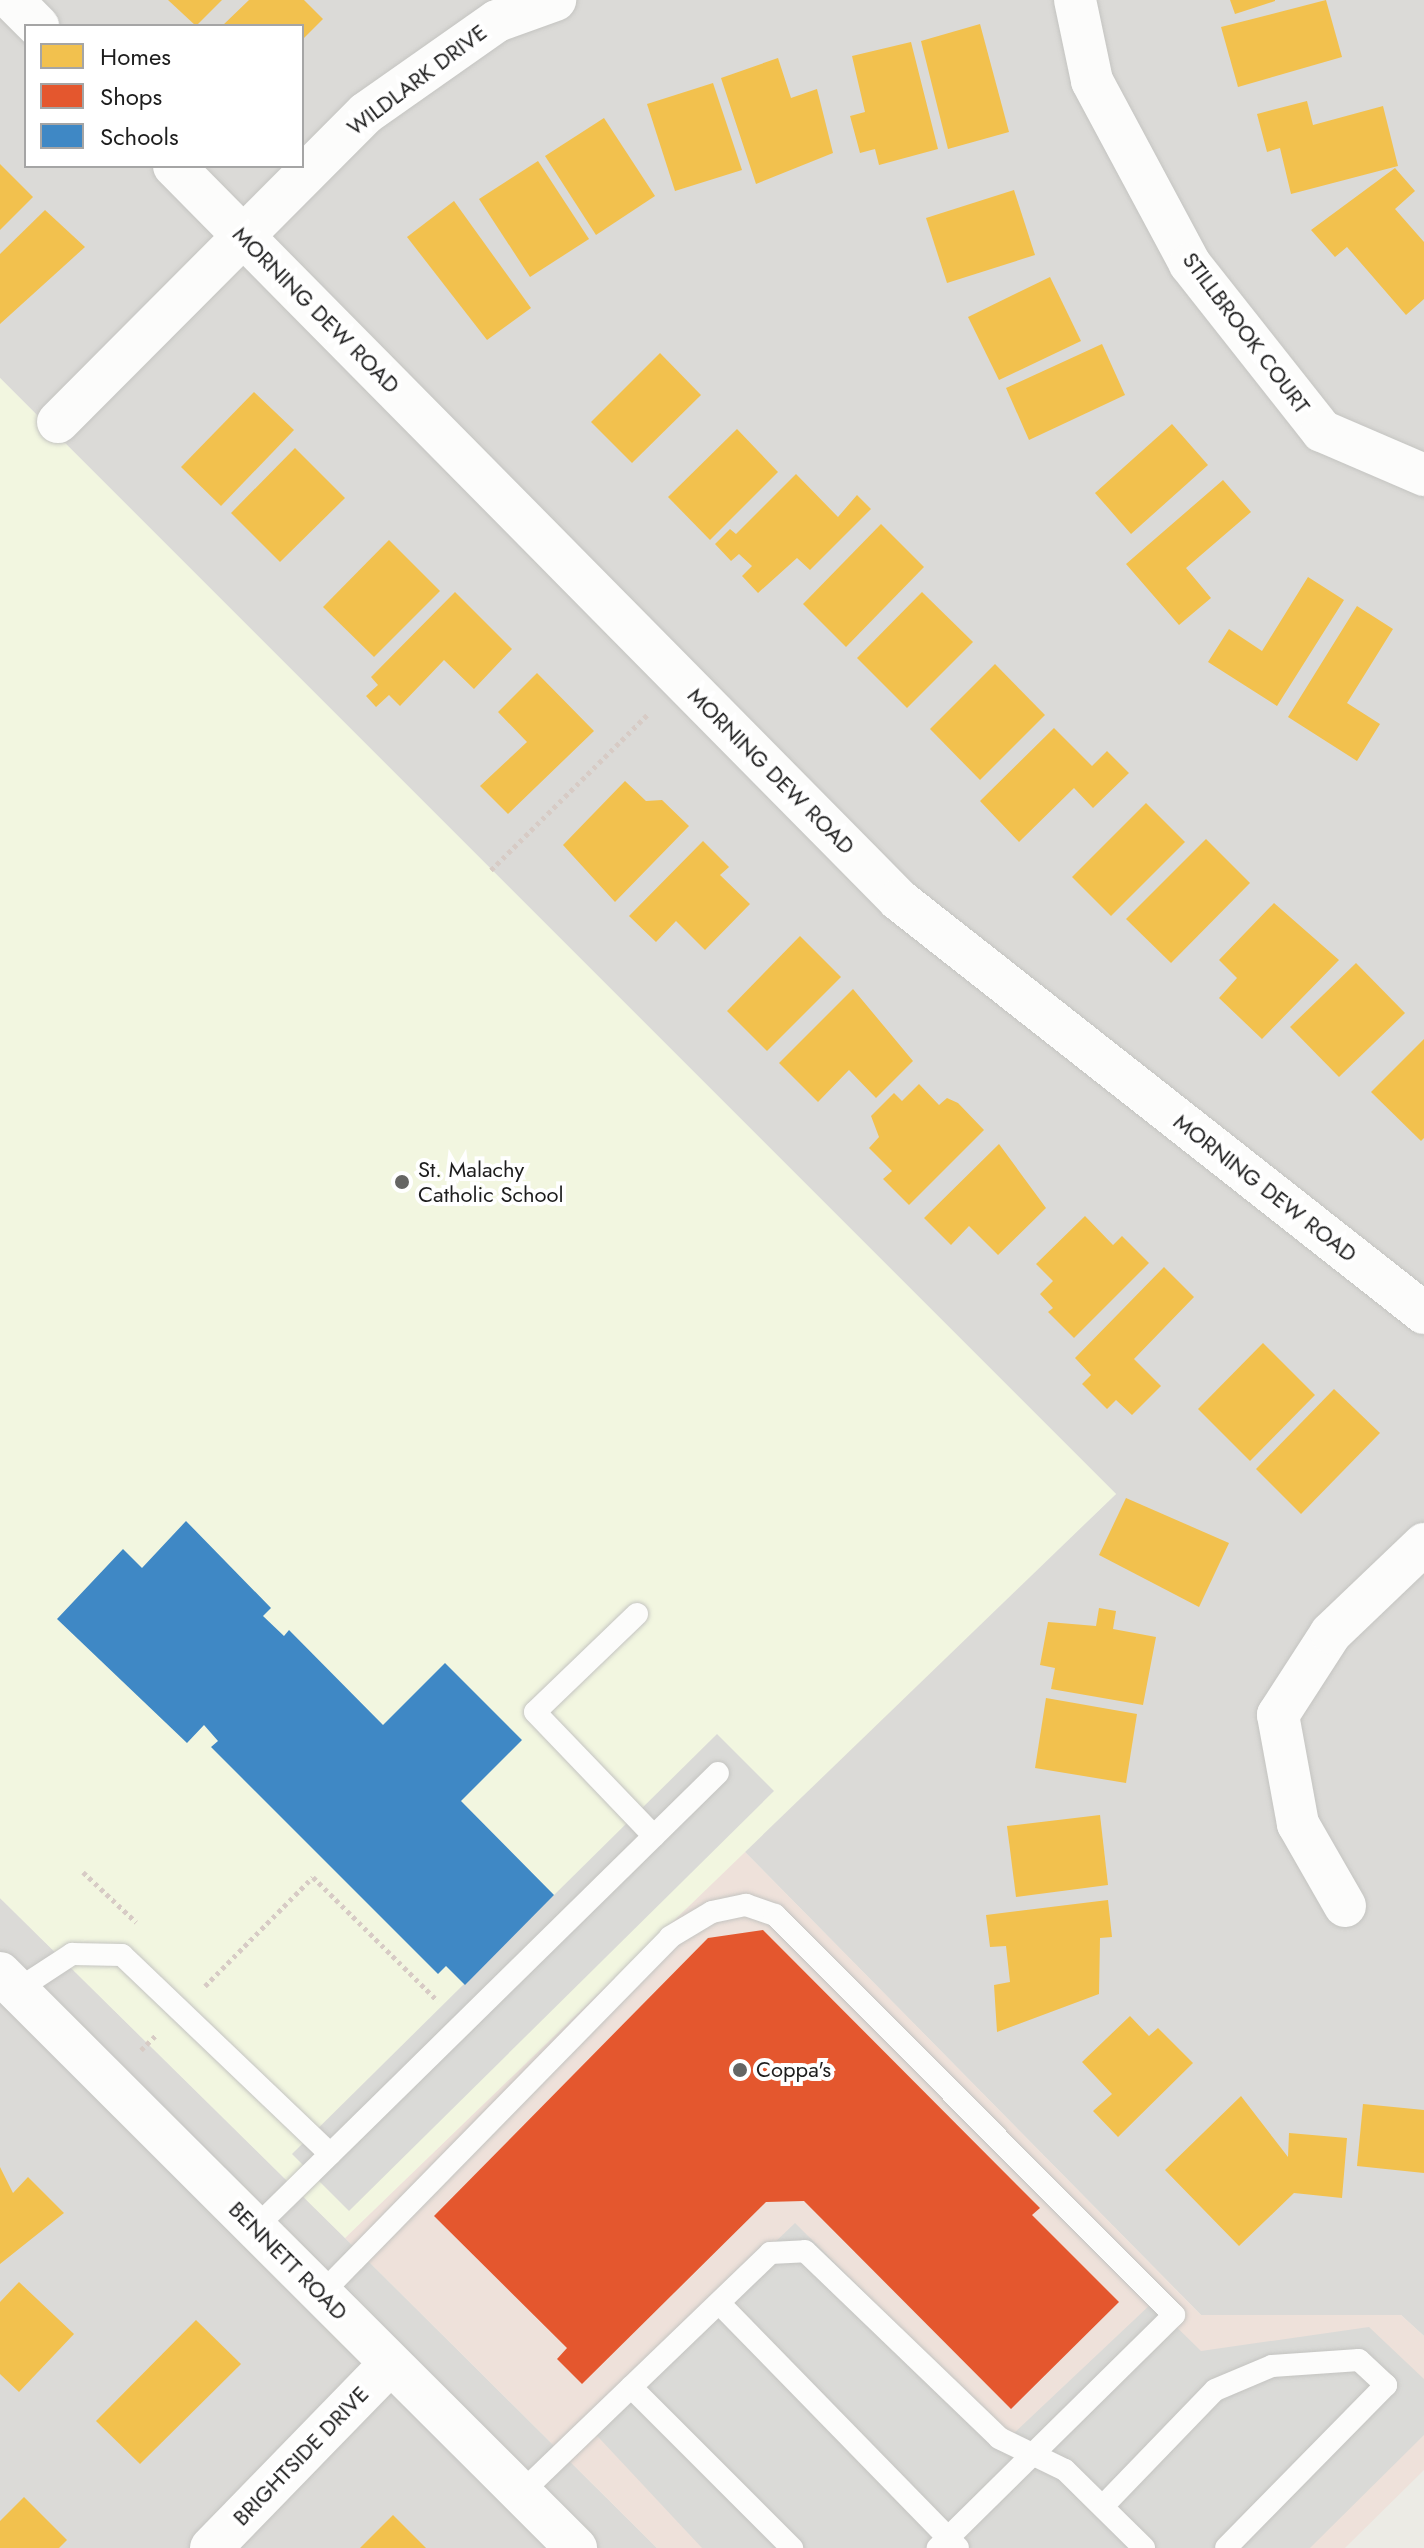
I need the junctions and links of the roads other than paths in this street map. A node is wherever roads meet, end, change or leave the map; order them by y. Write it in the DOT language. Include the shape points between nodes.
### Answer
graph roads {
  1 [pos="12,0"];
  2 [pos="555,0"];
  3 [pos="1075,0"];
  4 [pos="36,24"];
  5 [pos="176,168"];
  6 [pos="240,234"];
  7 [pos="58,422"];
  8 [pos="1424,475"];
  9 [pos="1424,1313"];
  10 [pos="1424,1544"];
  11 [pos="637,1614"];
  12 [pos="718,1773"];
  13 [pos="654,1836"];
  14 [pos="1345,1906"];
  15 [pos="8,1982"];
  16 [pos="330,2154"];
  17 [pos="255,2228"];
  18 [pos="321,2294"];
  19 [pos="719,2303"];
  20 [pos="390,2364"];
  21 [pos="631,2387"];
  22 [pos="1035,2452"];
  23 [pos="521,2493"];
  24 [pos="1103,2506"];
  25 [pos="948,2545"];
  26 [pos="211,2548"];
  27 [pos="576,2548"];
  28 [pos="792,2548"];
  29 [pos="1144,2548"];
  30 [pos="1226,2548"];
  1 -- 4 [label="street"];
  2 -- 6 [label="street, WILDLARK DRIVE" via="497,21 366,113"];
  3 -- 8 [label="street, STILLBROOK COURT" via="1092,81 1190,264 1322,431"];
  5 -- 6 [label="street, MORNING DEW ROAD"];
  6 -- 7 [label="street, WILDLARK DRIVE"];
  6 -- 9 [label="street, MORNING DEW ROAD" via="899,900"];
  10 -- 14 [label="street" via="1331,1633 1278,1715 1298,1824"];
  11 -- 13 [label="lane" via="535,1712"];
  12 -- 13 [label="lane"];
  13 -- 16 [label="lane"];
  15 -- 16 [label="lane" via="72,1954 122,1955"];
  15 -- 17 [label="street, BENNETT ROAD"];
  16 -- 17 [label="lane"];
  17 -- 18 [label="street, BENNETT ROAD"];
  18 -- 20 [label="street, BENNETT ROAD"];
  18 -- 22 [label="lane" via="670,1937 712,1912 746,1905 775,1915 1174,2315"];
  19 -- 21 [label="lane"];
  19 -- 22 [label="lane" via="770,2253 805,2251 999,2438"];
  19 -- 25 [label="lane"];
  20 -- 23 [label="street, BENNETT ROAD"];
  20 -- 26 [label="street, BRIGHTSIDE DRIVE"];
  21 -- 23 [label="lane"];
  21 -- 28 [label="lane"];
  22 -- 24 [label="lane"];
  22 -- 25 [label="lane"];
  23 -- 27 [label="street, BENNETT ROAD"];
  24 -- 29 [label="lane"];
  24 -- 30 [label="lane" via="1215,2390 1272,2366 1359,2360 1386,2385"];
}
